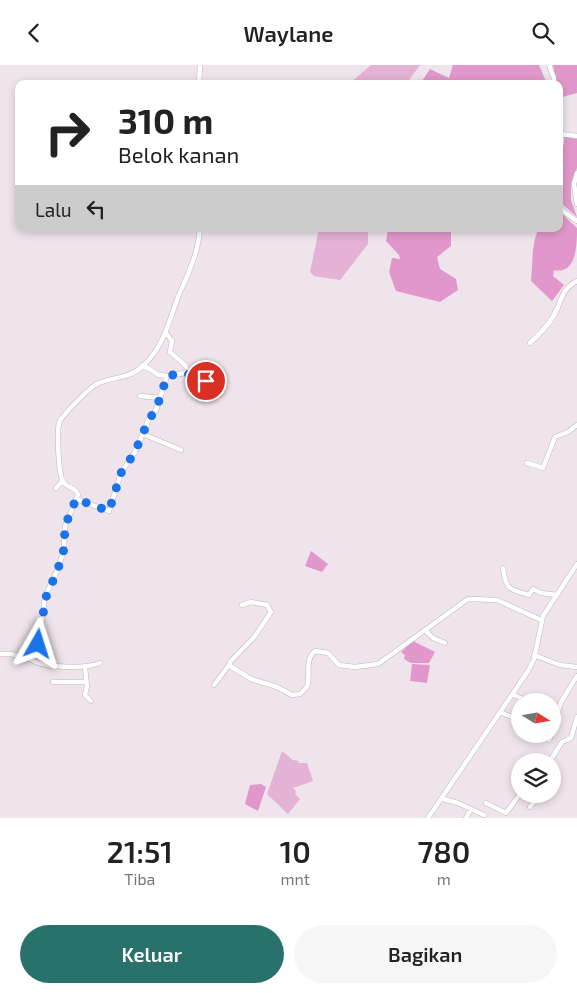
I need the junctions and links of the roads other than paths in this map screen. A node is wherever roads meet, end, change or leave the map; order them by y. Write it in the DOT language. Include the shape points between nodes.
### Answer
graph roads {
  1 [pos="200,65"];
  2 [pos="550,65"];
  3 [pos="199,80"];
  4 [pos="554,80"];
  5 [pos="563,134"];
  6 [pos="577,136"];
  7 [pos="577,173"];
  8 [pos="577,204"];
  9 [pos="563,211"];
  10 [pos="577,221"];
  11 [pos="199,232"];
  12 [pos="577,281"];
  13 [pos="166,333"];
  14 [pos="530,343"];
  15 [pos="143,365"];
  16 [pos="188,373"];
  17 [pos="167,376"];
  18 [pos="206,381"];
  19 [pos="140,396"];
  20 [pos="160,398"];
  21 [pos="577,425"];
  22 [pos="143,434"];
  23 [pos="181,450"];
  24 [pos="528,463"];
  25 [pos="63,480"];
  26 [pos="56,488"];
  27 [pos="76,499"];
  28 [pos="577,564"];
  29 [pos="504,569"];
  30 [pos="557,595"];
  31 [pos="242,605"];
  32 [pos="541,620"];
  33 [pos="425,630"];
  34 [pos="445,643"];
  35 [pos="0,654"];
  36 [pos="534,655"];
  37 [pos="32,660"];
  38 [pos="100,663"];
  39 [pos="229,665"];
  40 [pos="577,667"];
  41 [pos="85,668"];
  42 [pos="577,676"];
  43 [pos="53,682"];
  44 [pos="85,682"];
  45 [pos="214,685"];
  46 [pos="515,693"];
  47 [pos="511,700"];
  48 [pos="91,701"];
  49 [pos="561,702"];
  50 [pos="502,713"];
  51 [pos="511,716"];
  52 [pos="577,717"];
  53 [pos="555,753"];
  54 [pos="442,799"];
  55 [pos="486,803"];
  56 [pos="513,803"];
  57 [pos="533,803"];
  58 [pos="530,807"];
  59 [pos="470,809"];
  60 [pos="484,815"];
  61 [pos="428,818"];
  62 [pos="466,818"];
  1 -- 3 [label="street"];
  2 -- 4 [label="street"];
  5 -- 6 [label="street"];
  7 -- 8 [label="street" via="574,184"];
  9 -- 10 [label="street"];
  11 -- 13 [label="street" via="194,263"];
  12 -- 14 [label="street" via="565,288 544,331"];
  13 -- 15 [label="street"];
  13 -- 16 [label="street" via="172,341 170,352 186,366"];
  15 -- 17 [label="street"];
  15 -- 25 [label="street" via="130,374 94,385 60,418 58,437"];
  16 -- 17 [label="street"];
  16 -- 18 [label="street"];
  17 -- 20 [label="street"];
  19 -- 20 [label="street"];
  20 -- 22 [label="street"];
  21 -- 24 [label="street" via="555,437 544,469"];
  22 -- 23 [label="street"];
  22 -- 27 [label="street" via="121,473 109,511"];
  25 -- 26 [label="street"];
  25 -- 27 [label="street" via="77,491"];
  27 -- 37 [label="street" via="65,526 64,549 46,597"];
  28 -- 30 [label="street"];
  29 -- 30 [label="street" via="505,583 511,589 529,595 533,589"];
  30 -- 32 [label="street"];
  31 -- 39 [label="street" via="260,603 267,605 271,612 256,636"];
  32 -- 33 [label="street" via="497,600 471,598"];
  32 -- 36 [label="street"];
  33 -- 34 [label="street"];
  33 -- 39 [label="street" via="374,665 339,665 328,653 315,651 308,663 308,685 299,694 292,695 251,679"];
  35 -- 37 [label="street"];
  36 -- 40 [label="street" via="560,665"];
  36 -- 46 [label="street"];
  37 -- 41 [label="street" via="40,664"];
  38 -- 41 [label="street"];
  39 -- 45 [label="street"];
  41 -- 44 [label="street"];
  42 -- 49 [label="street"];
  43 -- 44 [label="street"];
  44 -- 48 [label="street" via="88,686 85,696"];
  47 -- 50 [label="street"];
  50 -- 51 [label="street"];
  50 -- 54 [label="street"];
  52 -- 53 [label="street" via="571,737"];
  54 -- 59 [label="street"];
  54 -- 61 [label="street"];
  55 -- 56 [label="street" via="506,813"];
  57 -- 58 [label="street"];
  59 -- 60 [label="street"];
  59 -- 62 [label="street"];
}
